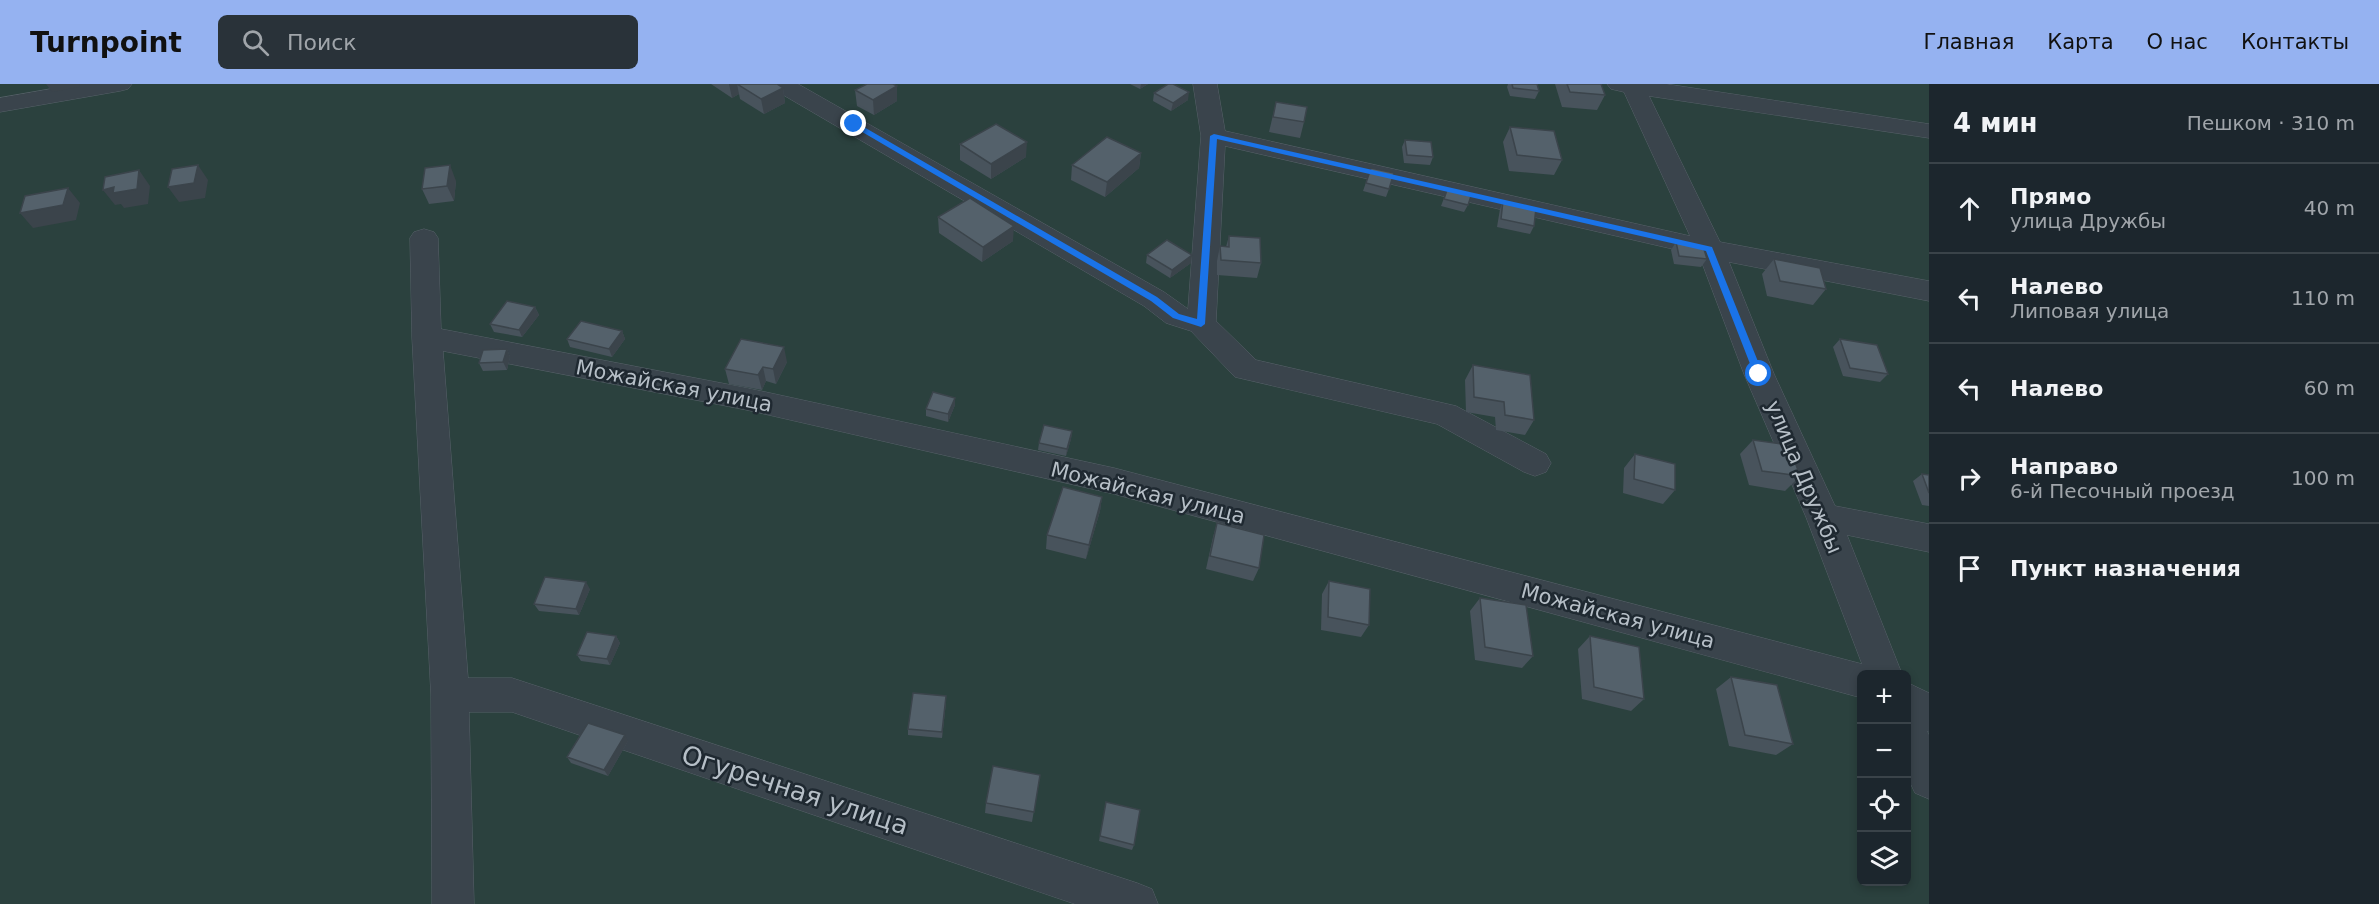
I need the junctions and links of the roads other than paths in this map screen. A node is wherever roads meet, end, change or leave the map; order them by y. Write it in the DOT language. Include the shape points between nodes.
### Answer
graph roads {
  1 [pos="120,84"];
  2 [pos="781,84"];
  3 [pos="1628,85"];
  4 [pos="1198,86"];
  5 [pos="0,105"];
  6 [pos="1929,131"];
  7 [pos="1214,136"];
  8 [pos="424,238"];
  9 [pos="1710,249"];
  10 [pos="1929,291"];
  11 [pos="1188,320"];
  12 [pos="427,337"];
  13 [pos="1535,464"];
  14 [pos="1823,518"];
  15 [pos="1929,538"];
  16 [pos="1882,670"];
  17 [pos="1857,680"];
  18 [pos="450,695"];
  19 [pos="1911,702"];
  20 [pos="1929,714"];
  21 [pos="1911,739"];
  22 [pos="1929,780"];
  23 [pos="453,904"];
  24 [pos="1137,904"];
  1 -- 5 [label="lane"];
  2 -- 11 [label="lane"];
  3 -- 6 [label="lane"];
  3 -- 9 [label="lane, улица Дружбы"];
  4 -- 7 [label="lane"];
  7 -- 9 [label="lane"];
  7 -- 11 [label="lane"];
  8 -- 12 [label="lane"];
  9 -- 10 [label="lane"];
  9 -- 14 [label="lane, улица Дружбы" via="1759,374"];
  11 -- 13 [label="lane" via="1246,369 1445,414"];
  12 -- 17 [label="lane, Можайская улица" via="747,399 1114,482"];
  12 -- 18 [label="lane"];
  14 -- 15 [label="lane"];
  14 -- 16 [label="lane, улица Дружбы"];
  18 -- 23 [label="lane"];
  18 -- 24 [label="lane, Огуречная улица" via="512,695"];
  19 -- 20 [label="lane"];
  21 -- 22 [label="lane"];
}
